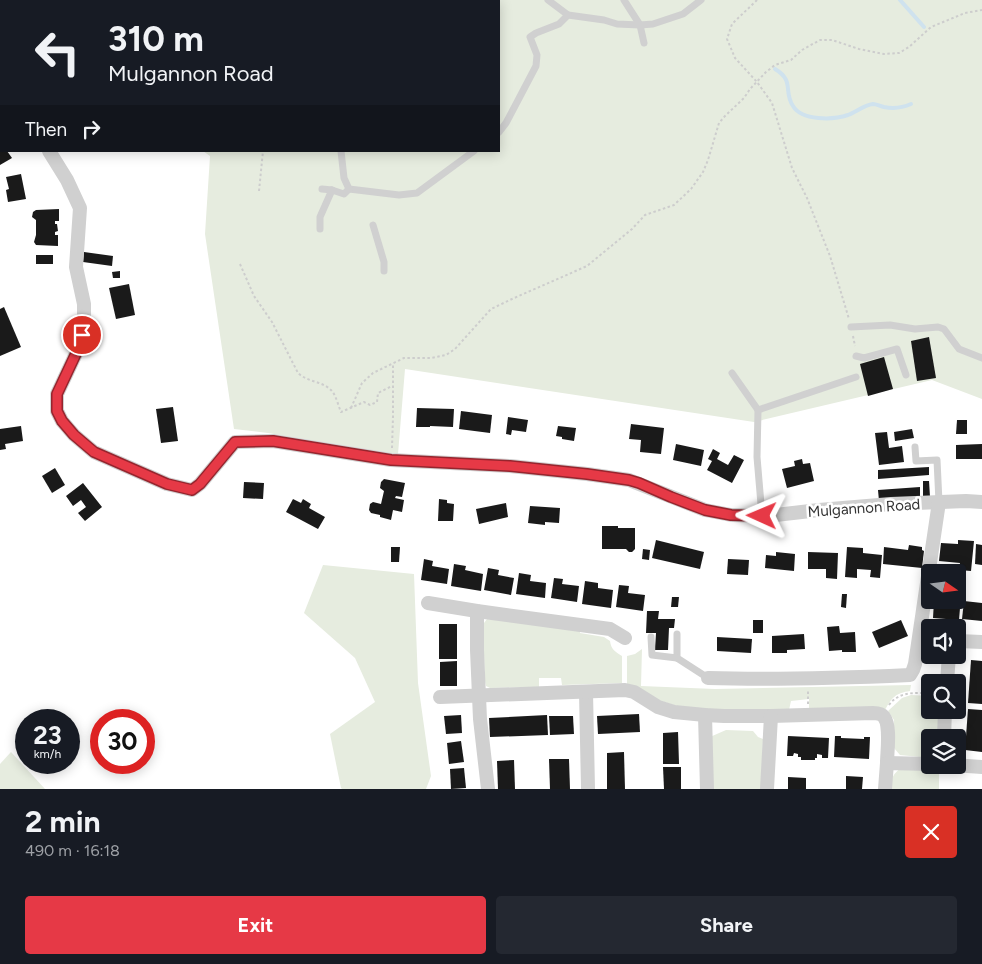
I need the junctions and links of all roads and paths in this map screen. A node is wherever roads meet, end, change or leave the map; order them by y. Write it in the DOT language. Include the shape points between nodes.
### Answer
graph roads {
  1 [pos="548,0"];
  2 [pos="624,0"];
  3 [pos="701,0"];
  4 [pos="757,0"];
  5 [pos="982,10"];
  6 [pos="568,15"];
  7 [pos="640,25"];
  8 [pos="644,43"];
  9 [pos="757,82"];
  10 [pos="500,131"];
  11 [pos="50,152"];
  12 [pos="263,152"];
  13 [pos="341,152"];
  14 [pos="473,152"];
  15 [pos="322,189"];
  16 [pos="349,189"];
  17 [pos="332,190"];
  18 [pos="259,191"];
  19 [pos="372,225"];
  20 [pos="320,229"];
  21 [pos="240,264"];
  22 [pos="384,271"];
  23 [pos="851,326"];
  24 [pos="856,356"];
  25 [pos="982,358"];
  26 [pos="393,363"];
  27 [pos="732,373"];
  28 [pos="906,374"];
  29 [pos="856,376"];
  30 [pos="392,386"];
  31 [pos="351,408"];
  32 [pos="758,410"];
  33 [pos="915,447"];
  34 [pos="391,460"];
  35 [pos="939,502"];
  36 [pos="982,502"];
  37 [pos="762,516"];
  38 [pos="428,603"];
  39 [pos="477,612"];
  40 [pos="677,634"];
  41 [pos="651,637"];
  42 [pos="625,638"];
  43 [pos="966,641"];
  44 [pos="982,642"];
  45 [pos="677,658"];
  46 [pos="708,678"];
  47 [pos="809,678"];
  48 [pos="586,692"];
  49 [pos="921,693"];
  50 [pos="479,696"];
  51 [pos="440,697"];
  52 [pos="808,714"];
  53 [pos="705,715"];
  54 [pos="881,715"];
  55 [pos="771,716"];
  56 [pos="887,763"];
  57 [pos="921,764"];
  58 [pos="966,766"];
  59 [pos="982,767"];
  60 [pos="488,789"];
  61 [pos="588,789"];
  62 [pos="707,789"];
  63 [pos="767,789"];
  64 [pos="885,789"];
  1 -- 6 [label="lane"];
  2 -- 7 [label="lane"];
  3 -- 7 [label="lane" via="683,14"];
  4 -- 9 [label="path" via="732,24 727,39 735,58"];
  5 -- 9 [label="path" via="965,13 931,27 899,53 884,54 832,40 820,40 791,60 775,65"];
  6 -- 7 [label="lane"];
  6 -- 10 [label="lane" via="559,24 530,37 537,55 536,66"];
  7 -- 8 [label="lane"];
  9 -- 23 [label="path" via="772,103 792,168 830,256"];
  9 -- 26 [label="path" via="719,123 703,172 674,205 645,215 587,266 491,309 455,349 431,358 404,358"];
  11 -- 34 [label="street, Mulgannon Road" via="80,208 76,267 84,304 84,326 80,345 57,394 57,411 74,435 94,452 167,484 192,490 235,442 273,441"];
  12 -- 18 [label="path"];
  13 -- 16 [label="lane" via="344,178"];
  14 -- 16 [label="lane" via="417,193 399,195"];
  15 -- 17 [label="lane"];
  16 -- 17 [label="lane" via="344,194"];
  17 -- 20 [label="lane" via="320,217"];
  19 -- 22 [label="lane"];
  21 -- 31 [label="path" via="254,296 272,322 298,374 332,391 341,412"];
  23 -- 24 [label="path"];
  23 -- 25 [label="lane" via="944,329 959,349"];
  24 -- 28 [label="lane" via="864,358 897,349"];
  26 -- 30 [label="path"];
  26 -- 31 [label="path" via="362,383"];
  27 -- 32 [label="lane"];
  29 -- 32 [label="lane"];
  30 -- 31 [label="path" via="378,393 377,402 370,405 364,402"];
  30 -- 34 [label="path"];
  32 -- 37 [label="lane" via="757,457"];
  33 -- 35 [label="lane" via="916,461 937,460"];
  34 -- 37 [label="street, Mulgannon Road" via="510,466 634,481 705,510"];
  35 -- 36 [label="street, Mulgannon Road"];
  35 -- 37 [label="street, Mulgannon Road"];
  35 -- 47 [label="street" via="914,670 910,675"];
  38 -- 39 [label="street"];
  39 -- 42 [label="street" via="610,629"];
  39 -- 50 [label="street"];
  40 -- 45 [label="lane"];
  41 -- 45 [label="lane" via="652,655"];
  43 -- 44 [label="street"];
  45 -- 46 [label="lane"];
  46 -- 47 [label="street"];
  47 -- 52 [label="path"];
  48 -- 50 [label="street" via="549,690"];
  48 -- 53 [label="street" via="625,690 674,712"];
  48 -- 61 [label="street"];
  49 -- 54 [label="path" via="905,694 892,701"];
  50 -- 51 [label="street"];
  50 -- 60 [label="street"];
  52 -- 54 [label="street"];
  52 -- 55 [label="street"];
  53 -- 55 [label="street"];
  53 -- 62 [label="street"];
  54 -- 56 [label="street" via="888,724"];
  55 -- 63 [label="street"];
  56 -- 57 [label="street"];
  56 -- 64 [label="street"];
  58 -- 59 [label="street"];
}
